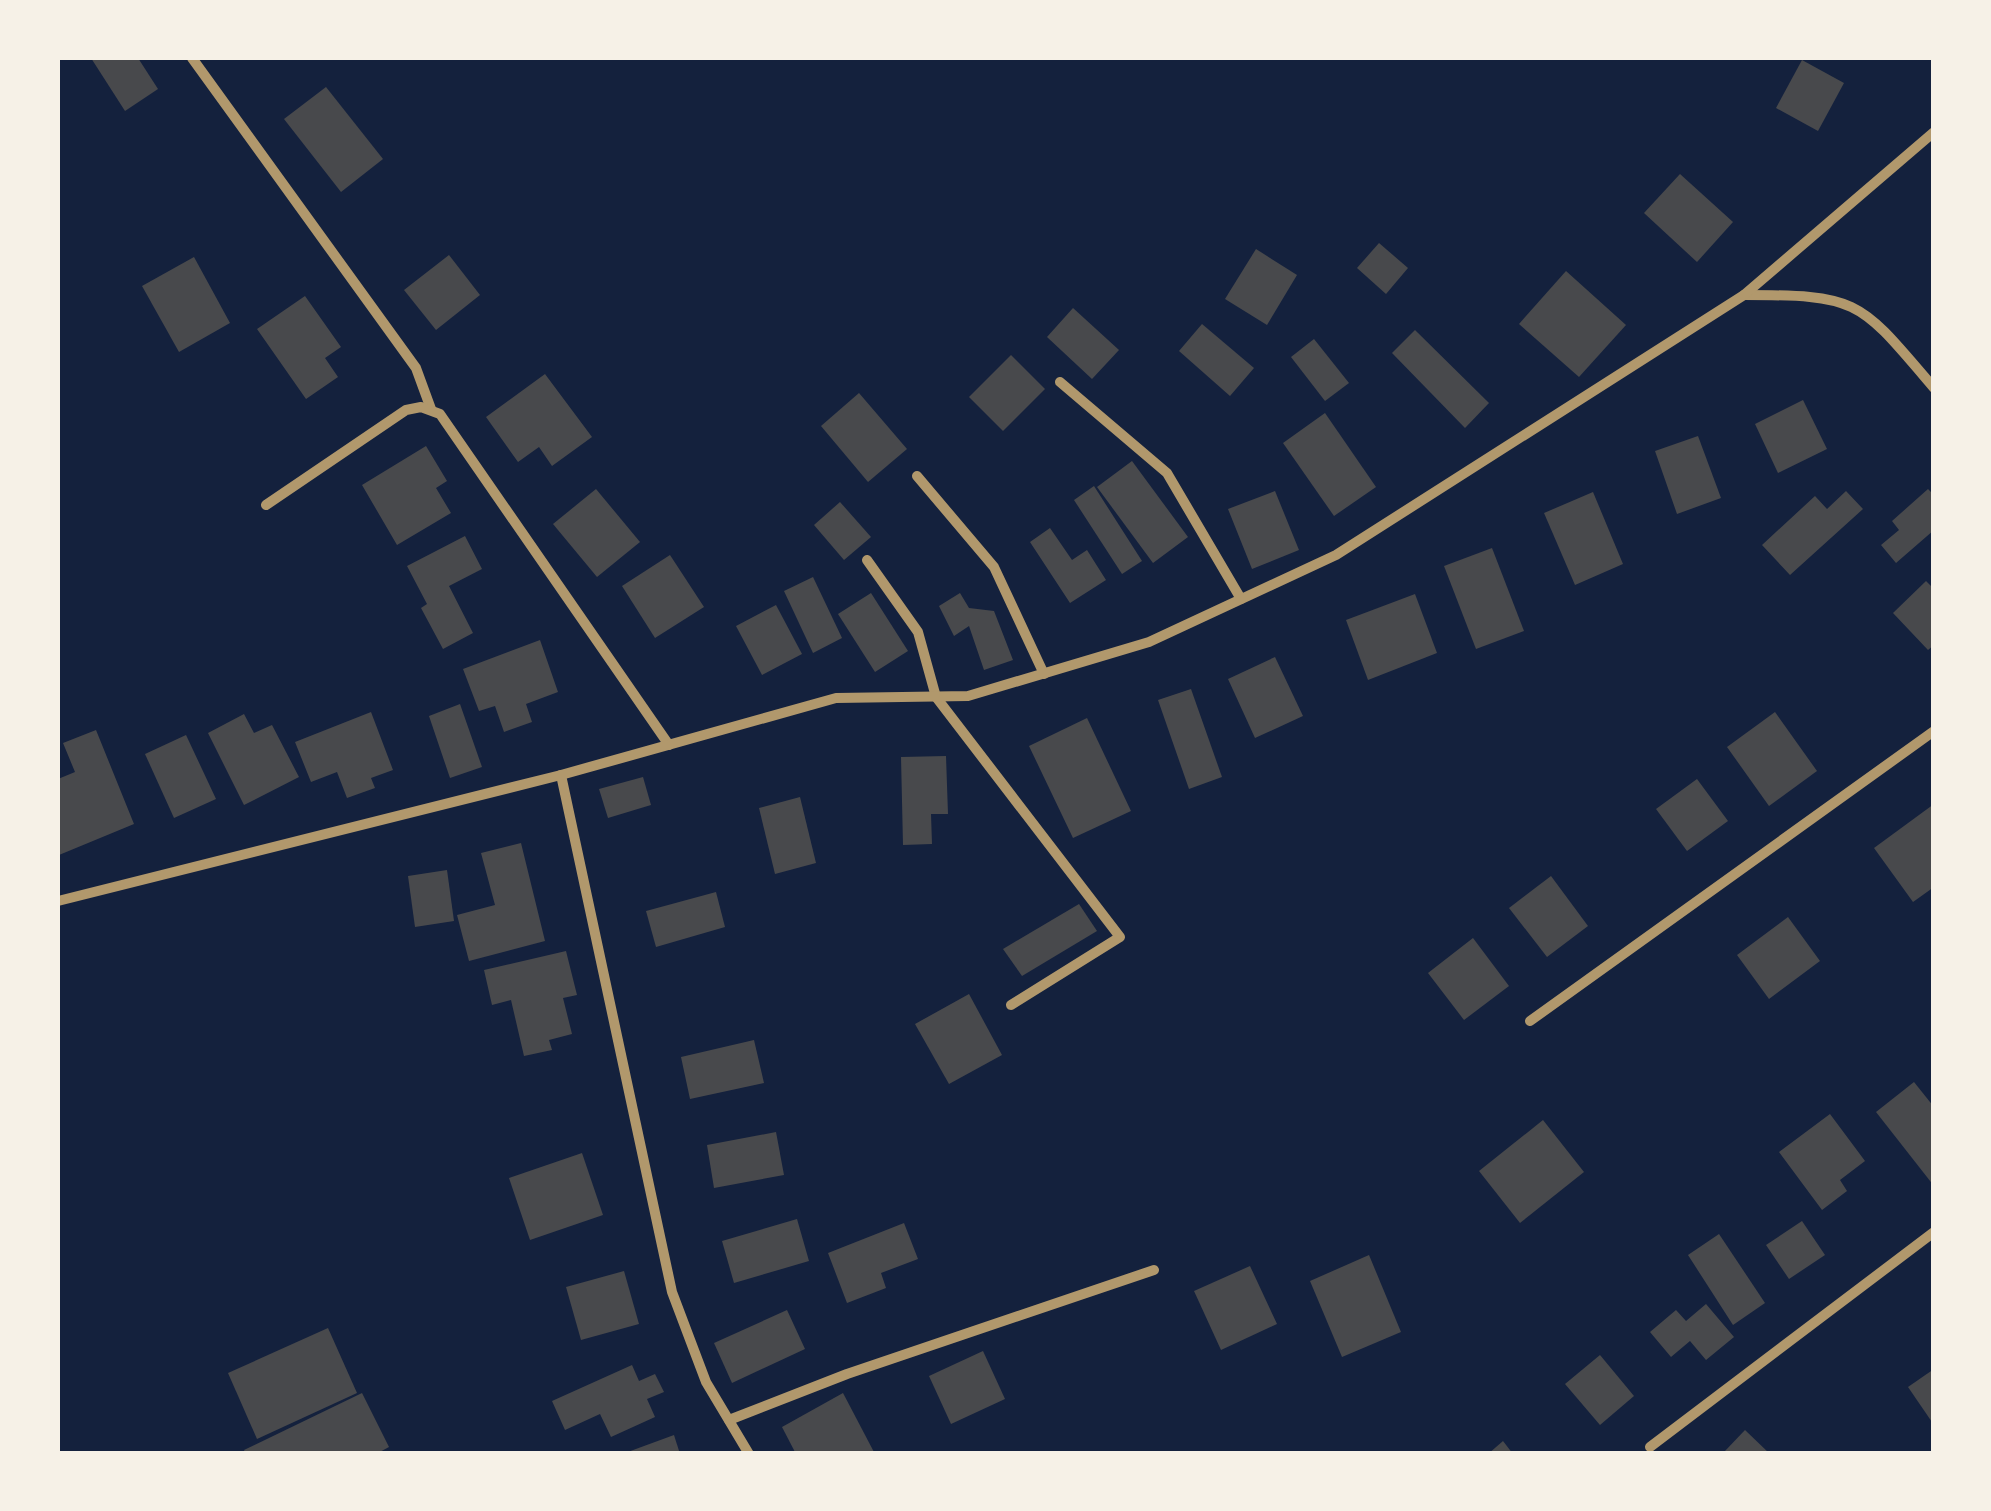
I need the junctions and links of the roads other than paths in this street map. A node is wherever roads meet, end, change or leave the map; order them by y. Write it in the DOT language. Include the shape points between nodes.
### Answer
graph roads {
  1 [pos="192,58"];
  2 [pos="1934,132"];
  3 [pos="1744,294"];
  4 [pos="1060,382"];
  5 [pos="1934,388"];
  6 [pos="431,409"];
  7 [pos="917,476"];
  8 [pos="266,505"];
  9 [pos="867,560"];
  10 [pos="1242,598"];
  11 [pos="1044,674"];
  12 [pos="936,697"];
  13 [pos="1934,731"];
  14 [pos="669,746"];
  15 [pos="561,775"];
  16 [pos="58,901"];
  17 [pos="1012,1006"];
  18 [pos="1530,1021"];
  19 [pos="1934,1232"];
  20 [pos="1154,1270"];
  21 [pos="729,1420"];
  22 [pos="1650,1447"];
  23 [pos="749,1454"];
  1 -- 6 [label="street" via="416,368"];
  2 -- 3 [label="street"];
  3 -- 5 [label="street" via="1819,294 1848,302 1886,332"];
  3 -- 10 [label="street" via="1336,554"];
  4 -- 10 [label="street" via="1167,473"];
  6 -- 8 [label="street" via="406,410"];
  6 -- 14 [label="street" via="450,422"];
  7 -- 11 [label="street" via="994,566"];
  9 -- 12 [label="street" via="918,632"];
  10 -- 11 [label="street" via="1149,642"];
  11 -- 12 [label="street" via="968,696"];
  12 -- 14 [label="street" via="836,698"];
  12 -- 17 [label="street" via="1120,937"];
  13 -- 18 [label="street"];
  14 -- 15 [label="street"];
  15 -- 16 [label="street"];
  15 -- 21 [label="street" via="672,1292 706,1382"];
  19 -- 22 [label="street"];
  20 -- 21 [label="street"];
  21 -- 23 [label="street"];
}
